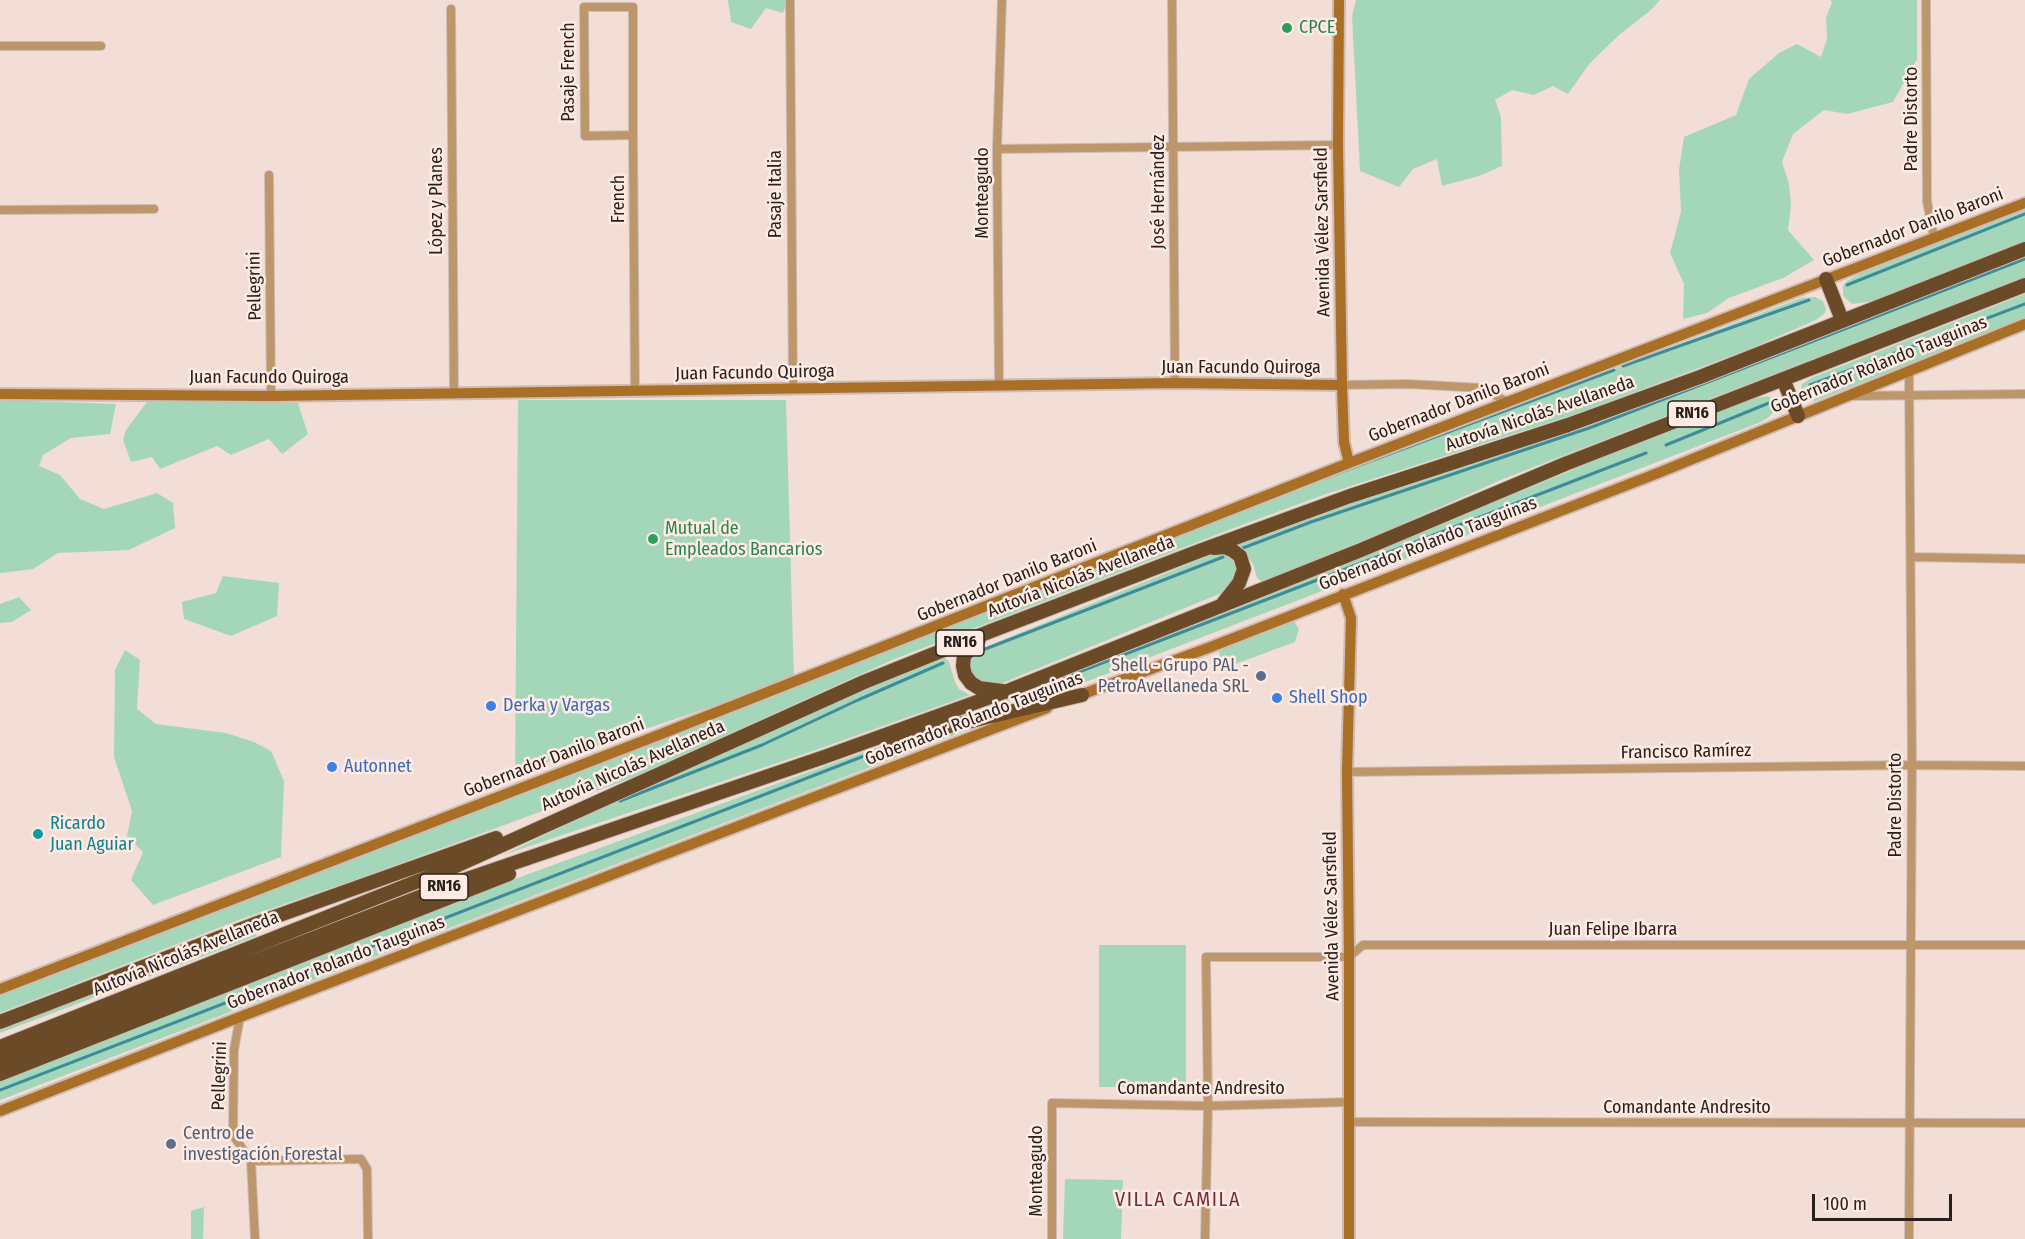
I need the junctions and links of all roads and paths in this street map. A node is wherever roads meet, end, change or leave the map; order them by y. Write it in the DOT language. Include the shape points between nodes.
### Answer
graph roads {
  1 [pos="790,0"];
  2 [pos="1002,0"];
  3 [pos="1172,0"];
  4 [pos="1339,0"];
  5 [pos="1926,0"];
  6 [pos="633,7"];
  7 [pos="451,9"];
  8 [pos="0,46"];
  9 [pos="101,46"];
  10 [pos="633,135"];
  11 [pos="1338,145"];
  12 [pos="1173,147"];
  13 [pos="997,149"];
  14 [pos="269,175"];
  15 [pos="2025,203"];
  16 [pos="154,209"];
  17 [pos="0,210"];
  18 [pos="1934,238"];
  19 [pos="2025,249"];
  20 [pos="1826,279"];
  21 [pos="2025,285"];
  22 [pos="1842,320"];
  23 [pos="2025,324"];
  24 [pos="1909,372"];
  25 [pos="1783,379"];
  26 [pos="1175,383"];
  27 [pos="1342,385"];
  28 [pos="999,386"];
  29 [pos="793,389"];
  30 [pos="635,391"];
  31 [pos="454,393"];
  32 [pos="0,394"];
  33 [pos="2025,394"];
  34 [pos="271,396"];
  35 [pos="1850,396"];
  36 [pos="1910,396"];
  37 [pos="1507,402"];
  38 [pos="1798,416"];
  39 [pos="1349,463"];
  40 [pos="1202,550"];
  41 [pos="1911,557"];
  42 [pos="2025,559"];
  43 [pos="1343,594"];
  44 [pos="1220,608"];
  45 [pos="991,631"];
  46 [pos="1010,690"];
  47 [pos="1082,694"];
  48 [pos="824,757"];
  49 [pos="1912,765"];
  50 [pos="2025,766"];
  51 [pos="1347,772"];
  52 [pos="578,810"];
  53 [pos="626,825"];
  54 [pos="1910,945"];
  55 [pos="2025,945"];
  56 [pos="1349,957"];
  57 [pos="0,989"];
  58 [pos="240,1017"];
  59 [pos="0,1022"];
  60 [pos="0,1047"];
  61 [pos="0,1060"];
  62 [pos="0,1074"];
  63 [pos="1349,1102"];
  64 [pos="1052,1103"];
  65 [pos="1208,1106"];
  66 [pos="0,1111"];
  67 [pos="1350,1122"];
  68 [pos="1909,1123"];
  69 [pos="2025,1123"];
  70 [pos="251,1161"];
  71 [pos="255,1239"];
  72 [pos="368,1239"];
  73 [pos="1052,1239"];
  74 [pos="1205,1239"];
  75 [pos="1349,1239"];
  76 [pos="1909,1239"];
  1 -- 29 [label="street, Pasaje Italia"];
  2 -- 13 [label="street, Monteagudo"];
  3 -- 12 [label="street, José Hernández"];
  4 -- 11 [label="street, Avenida Vélez Sarsfield"];
  5 -- 18 [label="street, Padre Distorto" via="1927,201"];
  6 -- 10 [label="street, French"];
  6 -- 10 [label="street, Pasaje French" via="584,8 585,136"];
  7 -- 31 [label="street, López y Planes"];
  8 -- 9 [label="street"];
  10 -- 30 [label="street, French"];
  11 -- 12 [label="street"];
  11 -- 27 [label="street, Avenida Vélez Sarsfield"];
  12 -- 13 [label="street"];
  12 -- 26 [label="street, José Hernández"];
  13 -- 28 [label="street, Monteagudo"];
  14 -- 34 [label="street, Pellegrini"];
  15 -- 18 [label="street, Gobernador Danilo Baroni"];
  16 -- 17 [label="street"];
  18 -- 20 [label="street, Gobernador Danilo Baroni"];
  19 -- 22 [label="highway, Autovía Nicolás Avellaneda / RN16"];
  20 -- 22 [label="highway"];
  20 -- 37 [label="street, Gobernador Danilo Baroni"];
  21 -- 25 [label="highway, Autovía Nicolás Avellaneda / RN16"];
  22 -- 40 [label="highway, Autovía Nicolás Avellaneda / RN16" via="1579,421 1350,496"];
  23 -- 24 [label="street, Gobernador Rolando Tauguinas"];
  24 -- 35 [label="street, Gobernador Rolando Tauguinas"];
  24 -- 36 [label="street, Padre Distorto"];
  25 -- 38 [label="highway"];
  25 -- 44 [label="highway, Autovía Nicolás Avellaneda / RN16" via="1565,464"];
  26 -- 27 [label="street, Juan Facundo Quiroga"];
  26 -- 28 [label="street, Juan Facundo Quiroga"];
  27 -- 37 [label="street, Juan Facundo Quiroga" via="1482,388"];
  27 -- 39 [label="street, Avenida Vélez Sarsfield" via="1344,442"];
  28 -- 29 [label="street, Juan Facundo Quiroga"];
  29 -- 30 [label="street, Juan Facundo Quiroga"];
  30 -- 31 [label="street, Juan Facundo Quiroga"];
  31 -- 34 [label="street, Juan Facundo Quiroga"];
  32 -- 34 [label="street, Juan Facundo Quiroga"];
  33 -- 36 [label="street"];
  35 -- 36 [label="street"];
  35 -- 38 [label="street, Gobernador Rolando Tauguinas"];
  36 -- 41 [label="street, Padre Distorto"];
  37 -- 39 [label="street, Gobernador Danilo Baroni"];
  38 -- 43 [label="street, Gobernador Rolando Tauguinas"];
  39 -- 57 [label="street, Gobernador Danilo Baroni" via="630,747"];
  40 -- 44 [label="highway" via="1225,547 1242,560 1242,579"];
  40 -- 45 [label="highway, Autovía Nicolás Avellaneda / RN16"];
  41 -- 42 [label="street"];
  41 -- 49 [label="street, Padre Distorto"];
  43 -- 47 [label="street, Gobernador Rolando Tauguinas"];
  43 -- 51 [label="street, Avenida Vélez Sarsfield" via="1351,618"];
  44 -- 46 [label="highway, Autovía Nicolás Avellaneda / RN16"];
  45 -- 46 [label="highway" via="966,652 963,671 979,688"];
  45 -- 52 [label="highway, Autovía Nicolás Avellaneda / RN16" via="864,682"];
  46 -- 48 [label="highway, Autovía Nicolás Avellaneda / RN16"];
  47 -- 48 [label="highway"];
  47 -- 58 [label="street, Gobernador Rolando Tauguinas"];
  48 -- 53 [label="highway, Autovía Nicolás Avellaneda / RN16"];
  49 -- 50 [label="street, Francisco Ramírez"];
  49 -- 51 [label="street, Francisco Ramírez"];
  49 -- 54 [label="street, Padre Distorto"];
  51 -- 56 [label="street, Avenida Vélez Sarsfield"];
  52 -- 59 [label="highway" via="260,922"];
  52 -- 60 [label="highway, Autovía Nicolás Avellaneda / RN16" via="451,868"];
  53 -- 61 [label="highway, Autovía Nicolás Avellaneda / RN16" via="447,886"];
  53 -- 62 [label="highway"];
  54 -- 55 [label="street, Juan Felipe Ibarra"];
  54 -- 56 [label="street, Juan Felipe Ibarra" via="1363,945"];
  54 -- 68 [label="street, Padre Distorto"];
  56 -- 63 [label="street, Avenida Vélez Sarsfield"];
  56 -- 65 [label="street, Juan Felipe Ibarra" via="1206,957"];
  58 -- 66 [label="street, Gobernador Rolando Tauguinas"];
  58 -- 70 [label="street, Pellegrini" via="234,1050 233,1135"];
  63 -- 65 [label="street, Comandante Andresito"];
  63 -- 67 [label="street, Avenida Vélez Sarsfield"];
  64 -- 65 [label="street, Comandante Andresito"];
  64 -- 73 [label="street, Monteagudo"];
  65 -- 74 [label="street"];
  67 -- 68 [label="street, Comandante Andresito"];
  67 -- 75 [label="street, Avenida Vélez Sarsfield"];
  68 -- 69 [label="street, Comandante Andresito"];
  68 -- 76 [label="street, Padre Distorto"];
  70 -- 71 [label="street"];
  70 -- 72 [label="street" via="361,1159 367,1169"];
}
